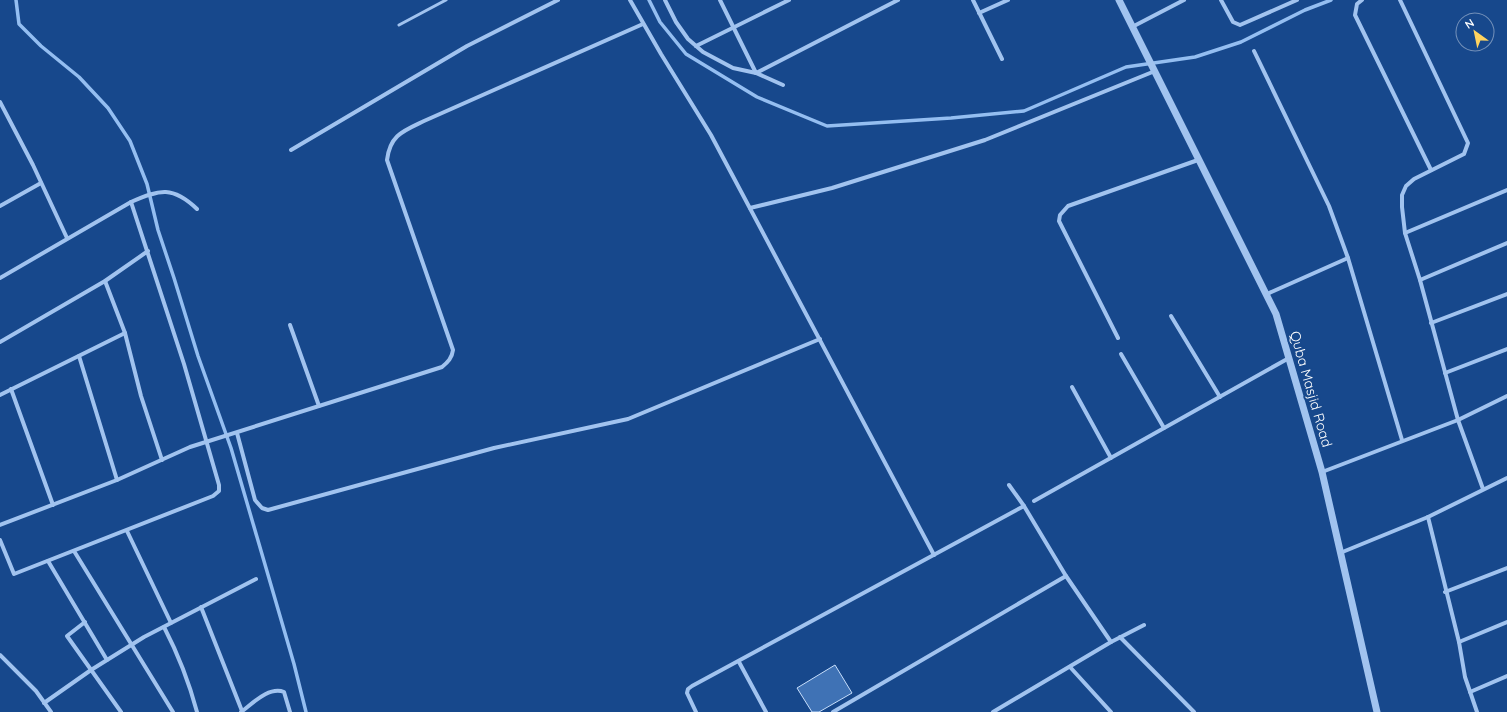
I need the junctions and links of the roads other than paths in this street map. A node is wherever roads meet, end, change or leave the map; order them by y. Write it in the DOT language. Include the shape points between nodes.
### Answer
graph roads {
  1 [pos="446,0"];
  2 [pos="558,0"];
  3 [pos="630,0"];
  4 [pos="666,0"];
  5 [pos="720,0"];
  6 [pos="789,0"];
  7 [pos="898,0"];
  8 [pos="973,0"];
  9 [pos="1008,0"];
  10 [pos="1119,0"];
  11 [pos="1184,0"];
  12 [pos="1221,0"];
  13 [pos="1298,0"];
  14 [pos="1362,0"];
  15 [pos="1400,0"];
  16 [pos="979,13"];
  17 [pos="643,24"];
  18 [pos="399,25"];
  19 [pos="1132,27"];
  20 [pos="734,28"];
  21 [pos="696,46"];
  22 [pos="1254,51"];
  23 [pos="1002,59"];
  24 [pos="1155,71"];
  25 [pos="756,73"];
  26 [pos="783,85"];
  27 [pos="0,102"];
  28 [pos="291,150"];
  29 [pos="1198,160"];
  30 [pos="1431,170"];
  31 [pos="41,183"];
  32 [pos="1507,190"];
  33 [pos="131,202"];
  34 [pos="0,206"];
  35 [pos="750,208"];
  36 [pos="197,209"];
  37 [pos="1405,233"];
  38 [pos="67,238"];
  39 [pos="1507,243"];
  40 [pos="148,251"];
  41 [pos="1348,258"];
  42 [pos="0,278"];
  43 [pos="1420,280"];
  44 [pos="105,281"];
  45 [pos="1267,294"];
  46 [pos="1507,294"];
  47 [pos="1171,316"];
  48 [pos="1432,323"];
  49 [pos="290,325"];
  50 [pos="125,333"];
  51 [pos="1118,338"];
  52 [pos="820,339"];
  53 [pos="0,342"];
  54 [pos="1507,348"];
  55 [pos="1121,354"];
  56 [pos="79,356"];
  57 [pos="1289,358"];
  58 [pos="1445,373"];
  59 [pos="1072,387"];
  60 [pos="11,389"];
  61 [pos="0,395"];
  62 [pos="1507,396"];
  63 [pos="1220,397"];
  64 [pos="319,406"];
  65 [pos="1458,420"];
  66 [pos="1164,428"];
  67 [pos="235,433"];
  68 [pos="1402,440"];
  69 [pos="208,442"];
  70 [pos="1111,458"];
  71 [pos="162,460"];
  72 [pos="1322,472"];
  73 [pos="1507,478"];
  74 [pos="117,480"];
  75 [pos="1009,485"];
  76 [pos="1483,489"];
  77 [pos="1034,501"];
  78 [pos="53,505"];
  79 [pos="1024,506"];
  80 [pos="1428,517"];
  81 [pos="0,525"];
  82 [pos="127,531"];
  83 [pos="0,540"];
  84 [pos="74,551"];
  85 [pos="1340,553"];
  86 [pos="934,555"];
  87 [pos="48,561"];
  88 [pos="1507,568"];
  89 [pos="1066,576"];
  90 [pos="256,579"];
  91 [pos="1445,592"];
  92 [pos="201,607"];
  93 [pos="84,622"];
  94 [pos="1507,622"];
  95 [pos="171,624"];
  96 [pos="1144,625"];
  97 [pos="164,627"];
  98 [pos="1120,637"];
  99 [pos="1111,642"];
  100 [pos="1459,642"];
  101 [pos="132,645"];
  102 [pos="0,655"];
  103 [pos="107,660"];
  104 [pos="739,662"];
  105 [pos="1070,667"];
  106 [pos="91,670"];
  107 [pos="1507,676"];
  108 [pos="1470,692"];
  109 [pos="44,703"];
  110 [pos="241,711"];
  111 [pos="51,712"];
  112 [pos="121,712"];
  113 [pos="173,712"];
  114 [pos="197,712"];
  115 [pos="290,712"];
  116 [pos="696,712"];
  117 [pos="766,712"];
  118 [pos="833,712"];
  119 [pos="993,712"];
  120 [pos="1111,712"];
  121 [pos="1194,712"];
  122 [pos="1377,712"];
  123 [pos="1477,712"];
  1 -- 18 [label="lane"];
  2 -- 28 [label="street" via="467,46"];
  3 -- 17 [label="street"];
  4 -- 21 [label="street" via="676,22"];
  5 -- 20 [label="street"];
  6 -- 20 [label="street"];
  7 -- 25 [label="street"];
  8 -- 16 [label="street"];
  9 -- 16 [label="street"];
  10 -- 19 [label="street, Quba Masjid Road"];
  11 -- 19 [label="street"];
  12 -- 13 [label="street" via="1233,22 1240,25"];
  14 -- 30 [label="street" via="1357,4 1355,16"];
  15 -- 30 [label="street" via="1468,143 1464,154"];
  16 -- 23 [label="street"];
  17 -- 35 [label="street" via="711,135"];
  17 -- 64 [label="street" via="404,130 394,139 388,149 387,160 453,355 442,367"];
  19 -- 24 [label="street, Quba Masjid Road"];
  20 -- 21 [label="street"];
  20 -- 25 [label="street"];
  21 -- 25 [label="street" via="733,68"];
  22 -- 41 [label="street" via="1330,206"];
  24 -- 29 [label="street, Quba Masjid Road"];
  24 -- 35 [label="street" via="985,140 832,188"];
  25 -- 26 [label="street"];
  27 -- 31 [label="street"];
  29 -- 45 [label="street, Quba Masjid Road"];
  29 -- 51 [label="street" via="1068,206 1060,215 1059,221"];
  30 -- 37 [label="street" via="1414,179 1404,190 1402,207"];
  31 -- 34 [label="street"];
  31 -- 38 [label="street"];
  32 -- 37 [label="street"];
  33 -- 36 [label="street" via="152,193 174,193 186,198"];
  33 -- 38 [label="street"];
  33 -- 40 [label="street"];
  35 -- 52 [label="street"];
  37 -- 43 [label="street"];
  38 -- 42 [label="street"];
  39 -- 43 [label="street"];
  40 -- 44 [label="street"];
  40 -- 69 [label="street"];
  41 -- 45 [label="street"];
  41 -- 68 [label="street"];
  43 -- 48 [label="street"];
  44 -- 50 [label="street"];
  44 -- 53 [label="street"];
  45 -- 57 [label="street, Quba Masjid Road" via="1276,314"];
  46 -- 48 [label="street"];
  47 -- 63 [label="street"];
  48 -- 58 [label="street"];
  49 -- 64 [label="street"];
  50 -- 56 [label="street"];
  50 -- 71 [label="street" via="141,396"];
  52 -- 67 [label="street" via="628,418 494,448 268,510 262,508 255,500"];
  52 -- 86 [label="street"];
  54 -- 58 [label="street"];
  55 -- 66 [label="street"];
  56 -- 60 [label="street"];
  56 -- 74 [label="street"];
  57 -- 63 [label="street"];
  57 -- 72 [label="street, Quba Masjid Road"];
  58 -- 65 [label="street"];
  59 -- 70 [label="street"];
  60 -- 61 [label="street"];
  60 -- 78 [label="street"];
  62 -- 65 [label="street"];
  63 -- 66 [label="street"];
  64 -- 67 [label="street"];
  65 -- 68 [label="street"];
  65 -- 76 [label="street"];
  66 -- 70 [label="street"];
  67 -- 69 [label="street"];
  68 -- 72 [label="street"];
  69 -- 71 [label="street"];
  69 -- 82 [label="street" via="219,484 216,494"];
  70 -- 77 [label="street"];
  71 -- 74 [label="street"];
  72 -- 85 [label="street, Quba Masjid Road"];
  73 -- 76 [label="street"];
  74 -- 78 [label="street"];
  75 -- 79 [label="street"];
  76 -- 80 [label="street"];
  78 -- 81 [label="street"];
  79 -- 86 [label="street"];
  79 -- 89 [label="street"];
  80 -- 85 [label="street"];
  80 -- 91 [label="street"];
  82 -- 84 [label="street"];
  82 -- 95 [label="street"];
  83 -- 87 [label="street" via="14,574"];
  84 -- 87 [label="street"];
  84 -- 101 [label="street"];
  85 -- 122 [label="street, Quba Masjid Road"];
  86 -- 104 [label="street"];
  87 -- 93 [label="street"];
  88 -- 91 [label="street"];
  89 -- 99 [label="street"];
  89 -- 118 [label="street"];
  90 -- 92 [label="street"];
  91 -- 100 [label="street"];
  92 -- 95 [label="street"];
  92 -- 110 [label="street"];
  93 -- 103 [label="street"];
  93 -- 106 [label="street" via="67,636"];
  94 -- 100 [label="street"];
  95 -- 97 [label="street"];
  96 -- 98 [label="street"];
  97 -- 101 [label="street"];
  97 -- 114 [label="street" via="191,687"];
  98 -- 99 [label="street"];
  98 -- 121 [label="street"];
  99 -- 105 [label="street"];
  100 -- 108 [label="street" via="1464,677"];
  101 -- 103 [label="street"];
  101 -- 113 [label="street"];
  102 -- 109 [label="street" via="36,691"];
  103 -- 106 [label="street"];
  104 -- 116 [label="street" via="688,689 688,698"];
  104 -- 117 [label="street"];
  105 -- 119 [label="street"];
  105 -- 120 [label="street"];
  106 -- 109 [label="street"];
  106 -- 112 [label="street"];
  107 -- 108 [label="street"];
  108 -- 123 [label="street"];
  109 -- 111 [label="street"];
  110 -- 115 [label="street" via="275,691 284,692"];
}
